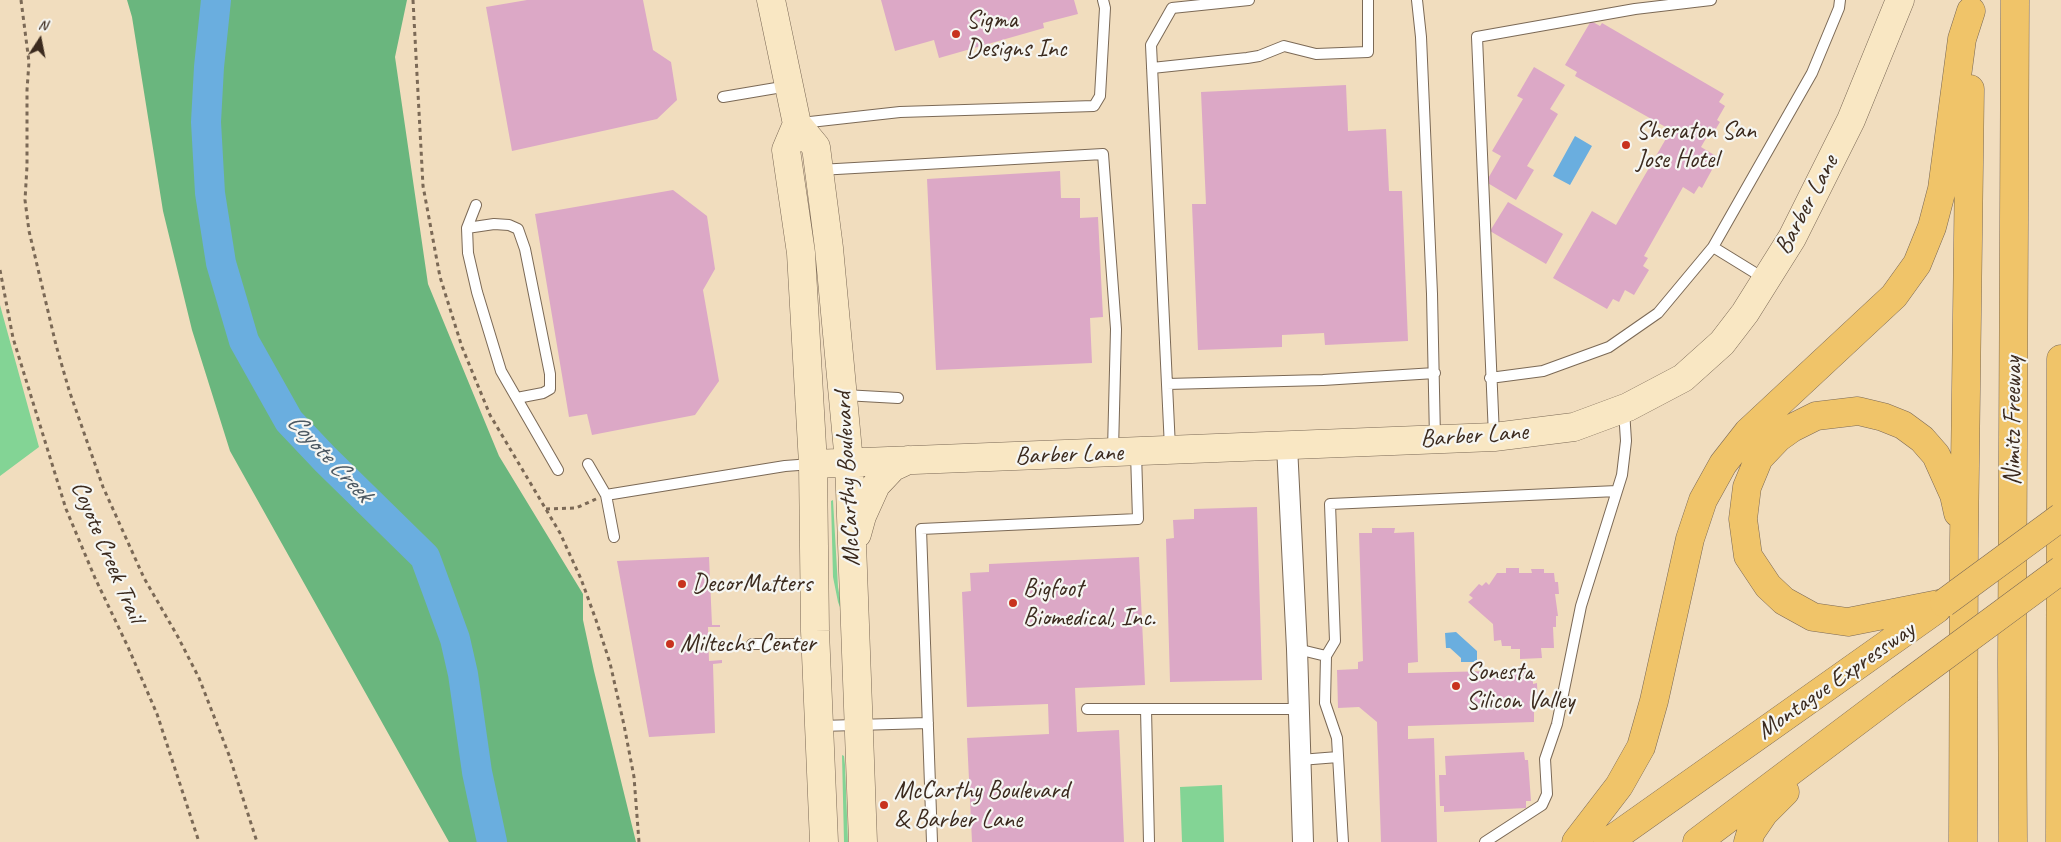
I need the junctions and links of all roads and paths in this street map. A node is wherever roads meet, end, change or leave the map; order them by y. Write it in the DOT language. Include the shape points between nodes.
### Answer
graph roads {
  1 [pos="21,0"];
  2 [pos="413,0"];
  3 [pos="771,0"];
  4 [pos="1103,0"];
  5 [pos="1249,0"];
  6 [pos="1368,0"];
  7 [pos="1417,0"];
  8 [pos="1711,0"];
  9 [pos="1840,0"];
  10 [pos="1900,0"];
  11 [pos="2015,0"];
  12 [pos="1971,5"];
  13 [pos="1152,68"];
  14 [pos="789,86"];
  15 [pos="724,97"];
  16 [pos="796,124"];
  17 [pos="819,170"];
  18 [pos="476,205"];
  19 [pos="467,228"];
  20 [pos="1713,247"];
  21 [pos="0,270"];
  22 [pos="1766,280"];
  23 [pos="2061,359"];
  24 [pos="1436,373"];
  25 [pos="1490,378"];
  26 [pos="1167,384"];
  27 [pos="843,395"];
  28 [pos="517,398"];
  29 [pos="898,398"];
  30 [pos="1624,409"];
  31 [pos="1494,437"];
  32 [pos="1435,440"];
  33 [pos="1287,446"];
  34 [pos="1171,451"];
  35 [pos="1124,453"];
  36 [pos="908,460"];
  37 [pos="849,462"];
  38 [pos="588,464"];
  39 [pos="813,464"];
  40 [pos="558,470"];
  41 [pos="1617,491"];
  42 [pos="606,495"];
  43 [pos="546,509"];
  44 [pos="2061,517"];
  45 [pos="614,537"];
  46 [pos="1964,540"];
  47 [pos="853,555"];
  48 [pos="2061,570"];
  49 [pos="1892,627"];
  50 [pos="752,644"];
  51 [pos="815,644"];
  52 [pos="1297,649"];
  53 [pos="1326,656"];
  54 [pos="1900,690"];
  55 [pos="1087,709"];
  56 [pos="1146,709"];
  57 [pos="1299,709"];
  58 [pos="928,723"];
  59 [pos="858,724"];
  60 [pos="819,726"];
  61 [pos="1338,757"];
  62 [pos="1300,760"];
  63 [pos="1963,839"];
  64 [pos="199,842"];
  65 [pos="257,842"];
  66 [pos="639,842"];
  67 [pos="824,842"];
  68 [pos="863,842"];
  69 [pos="932,842"];
  70 [pos="1149,842"];
  71 [pos="1303,842"];
  72 [pos="1343,842"];
  73 [pos="1486,842"];
  74 [pos="1576,842"];
  75 [pos="1608,842"];
  76 [pos="1697,842"];
  77 [pos="1748,842"];
  78 [pos="2013,842"];
  79 [pos="2060,842"];
  1 -- 65 [label="path" via="29,62 25,200 29,231 56,345 103,488 144,578 199,678 229,755"];
  2 -- 43 [label="path" via="423,186 440,277 462,348 490,416"];
  3 -- 14 [label="main road"];
  4 -- 16 [label="lane" via="1106,8 1100,96 1094,106 900,112"];
  5 -- 13 [label="lane" via="1172,8 1151,45"];
  6 -- 13 [label="lane" via="1368,52 1316,54 1284,46 1259,56"];
  7 -- 24 [label="lane" via="1422,47"];
  8 -- 25 [label="lane" via="1635,9 1477,37"];
  9 -- 20 [label="lane" via="1812,73"];
  10 -- 22 [label="main road, Barber Lane" via="1851,120 1792,238"];
  11 -- 78 [label="highway, Nimitz Freeway"];
  12 -- 46 [label="highway"];
  12 -- 74 [label="highway" via="1962,40 1942,189 1932,227 1917,264 1894,296 1748,432 1723,464 1703,500 1690,539 1641,747 1619,786"];
  13 -- 26 [label="lane"];
  14 -- 15 [label="lane"];
  14 -- 16 [label="main road"];
  16 -- 17 [label="main road, McCarthy Boulevard" via="816,147"];
  16 -- 39 [label="main road, McCarthy Boulevard" via="786,150 800,253"];
  17 -- 27 [label="main road, McCarthy Boulevard"];
  17 -- 35 [label="lane" via="1103,154"];
  18 -- 19 [label="lane"];
  19 -- 28 [label="lane" via="468,253 477,292 501,371"];
  19 -- 28 [label="lane" via="509,225 518,229 524,249 550,374 550,389"];
  20 -- 22 [label="lane"];
  20 -- 25 [label="lane" via="1658,313 1609,347 1543,371"];
  21 -- 64 [label="path, Coyote Creek Trail" via="13,338 66,509 157,714"];
  22 -- 30 [label="main road, Barber Lane" via="1745,313 1704,361 1683,378"];
  23 -- 79 [label="highway, Nimitz Freeway"];
  24 -- 26 [label="lane"];
  24 -- 32 [label="lane"];
  25 -- 31 [label="lane"];
  26 -- 34 [label="lane"];
  27 -- 29 [label="lane"];
  27 -- 37 [label="main road, McCarthy Boulevard"];
  28 -- 40 [label="lane"];
  30 -- 31 [label="main road, Barber Lane" via="1574,427"];
  30 -- 41 [label="lane" via="1626,441"];
  31 -- 32 [label="main road, Barber Lane"];
  32 -- 33 [label="main road, Barber Lane"];
  33 -- 34 [label="main road, Barber Lane"];
  33 -- 52 [label="street"];
  34 -- 35 [label="main road, Barber Lane"];
  35 -- 36 [label="main road, Barber Lane"];
  35 -- 58 [label="lane" via="1138,518 921,529"];
  36 -- 37 [label="main road, Barber Lane"];
  36 -- 47 [label="main road" via="893,467 876,485 862,516"];
  37 -- 39 [label="main road, Barber Lane"];
  37 -- 47 [label="main road, McCarthy Boulevard"];
  38 -- 42 [label="lane"];
  39 -- 42 [label="lane"];
  39 -- 51 [label="main road, McCarthy Boulevard"];
  41 -- 53 [label="lane" via="1330,504 1335,641"];
  41 -- 73 [label="lane" via="1581,606 1557,724 1545,760 1547,794 1542,805"];
  42 -- 43 [label="path" via="576,508"];
  42 -- 45 [label="lane"];
  43 -- 66 [label="path" via="581,579 610,663 634,777"];
  44 -- 49 [label="highway, bridge" via="1944,604"];
  46 -- 49 [label="highway" via="1954,495 1936,455 1903,425 1858,411 1816,416 1778,438 1759,458 1747,487 1743,519 1748,556 1768,586 1784,601 1813,617"];
  46 -- 63 [label="highway"];
  47 -- 59 [label="main road, McCarthy Boulevard"];
  48 -- 54 [label="highway, Montague Expressway, bridge"];
  49 -- 75 [label="highway, Montague Expressway"];
  50 -- 51 [label="lane"];
  51 -- 60 [label="main road, McCarthy Boulevard"];
  52 -- 53 [label="lane"];
  52 -- 57 [label="street"];
  53 -- 61 [label="lane" via="1325,703 1337,738"];
  54 -- 76 [label="highway, Montague Expressway"];
  54 -- 77 [label="highway" via="1764,812"];
  55 -- 56 [label="lane"];
  56 -- 57 [label="lane"];
  56 -- 70 [label="lane"];
  57 -- 62 [label="street"];
  58 -- 59 [label="lane"];
  58 -- 69 [label="lane"];
  59 -- 60 [label="lane"];
  59 -- 68 [label="main road, McCarthy Boulevard"];
  60 -- 67 [label="main road, McCarthy Boulevard"];
  61 -- 62 [label="lane"];
  61 -- 72 [label="lane"];
  62 -- 71 [label="street"];
}
